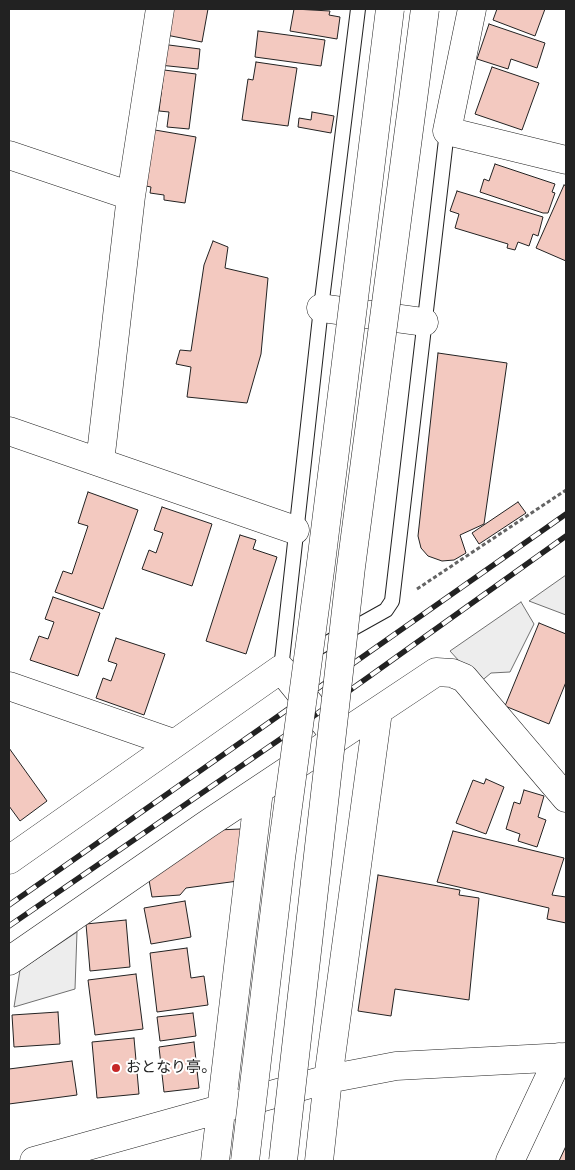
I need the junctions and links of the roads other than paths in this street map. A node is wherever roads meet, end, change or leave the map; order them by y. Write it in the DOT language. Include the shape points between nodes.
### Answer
graph roads {
  1 [pos="160,9"];
  2 [pos="358,9"];
  3 [pos="390,9"];
  4 [pos="425,9"];
  5 [pos="472,9"];
  6 [pos="447,132"];
  7 [pos="9,155"];
  8 [pos="566,160"];
  9 [pos="131,196"];
  10 [pos="321,308"];
  11 [pos="424,322"];
  12 [pos="9,431"];
  13 [pos="100,462"];
  14 [pos="295,530"];
  15 [pos="281,669"];
  16 [pos="9,686"];
  17 [pos="378,711"];
  18 [pos="337,738"];
  19 [pos="173,742"];
  20 [pos="258,790"];
  21 [pos="566,798"];
  22 [pos="9,860"];
  23 [pos="9,961"];
  24 [pos="563,1057"];
  25 [pos="328,1079"];
  26 [pos="222,1108"];
  27 [pos="34,1161"];
  28 [pos="215,1161"];
  29 [pos="245,1161"];
  30 [pos="283,1161"];
  31 [pos="319,1161"];
  32 [pos="510,1161"];
  1 -- 9 [label="street"];
  2 -- 10 [label="lane"];
  3 -- 29 [label="street, bridge"];
  4 -- 30 [label="street, bridge" via="351,568"];
  5 -- 6 [label="street"];
  6 -- 8 [label="street"];
  6 -- 11 [label="lane"];
  7 -- 9 [label="street"];
  9 -- 13 [label="street"];
  10 -- 11 [label="street"];
  10 -- 14 [label="lane"];
  11 -- 15 [label="lane" via="392,601 386,610"];
  12 -- 13 [label="street"];
  13 -- 14 [label="street"];
  14 -- 15 [label="lane"];
  15 -- 18 [label="street"];
  15 -- 19 [label="street"];
  16 -- 19 [label="street"];
  17 -- 18 [label="street"];
  17 -- 21 [label="street" via="436,672 464,678"];
  17 -- 25 [label="street"];
  18 -- 20 [label="street"];
  19 -- 22 [label="street"];
  20 -- 23 [label="street"];
  20 -- 26 [label="street"];
  24 -- 25 [label="street" via="396,1066"];
  24 -- 32 [label="street"];
  25 -- 26 [label="street"];
  25 -- 31 [label="street"];
  26 -- 27 [label="street"];
  26 -- 28 [label="street"];
}
